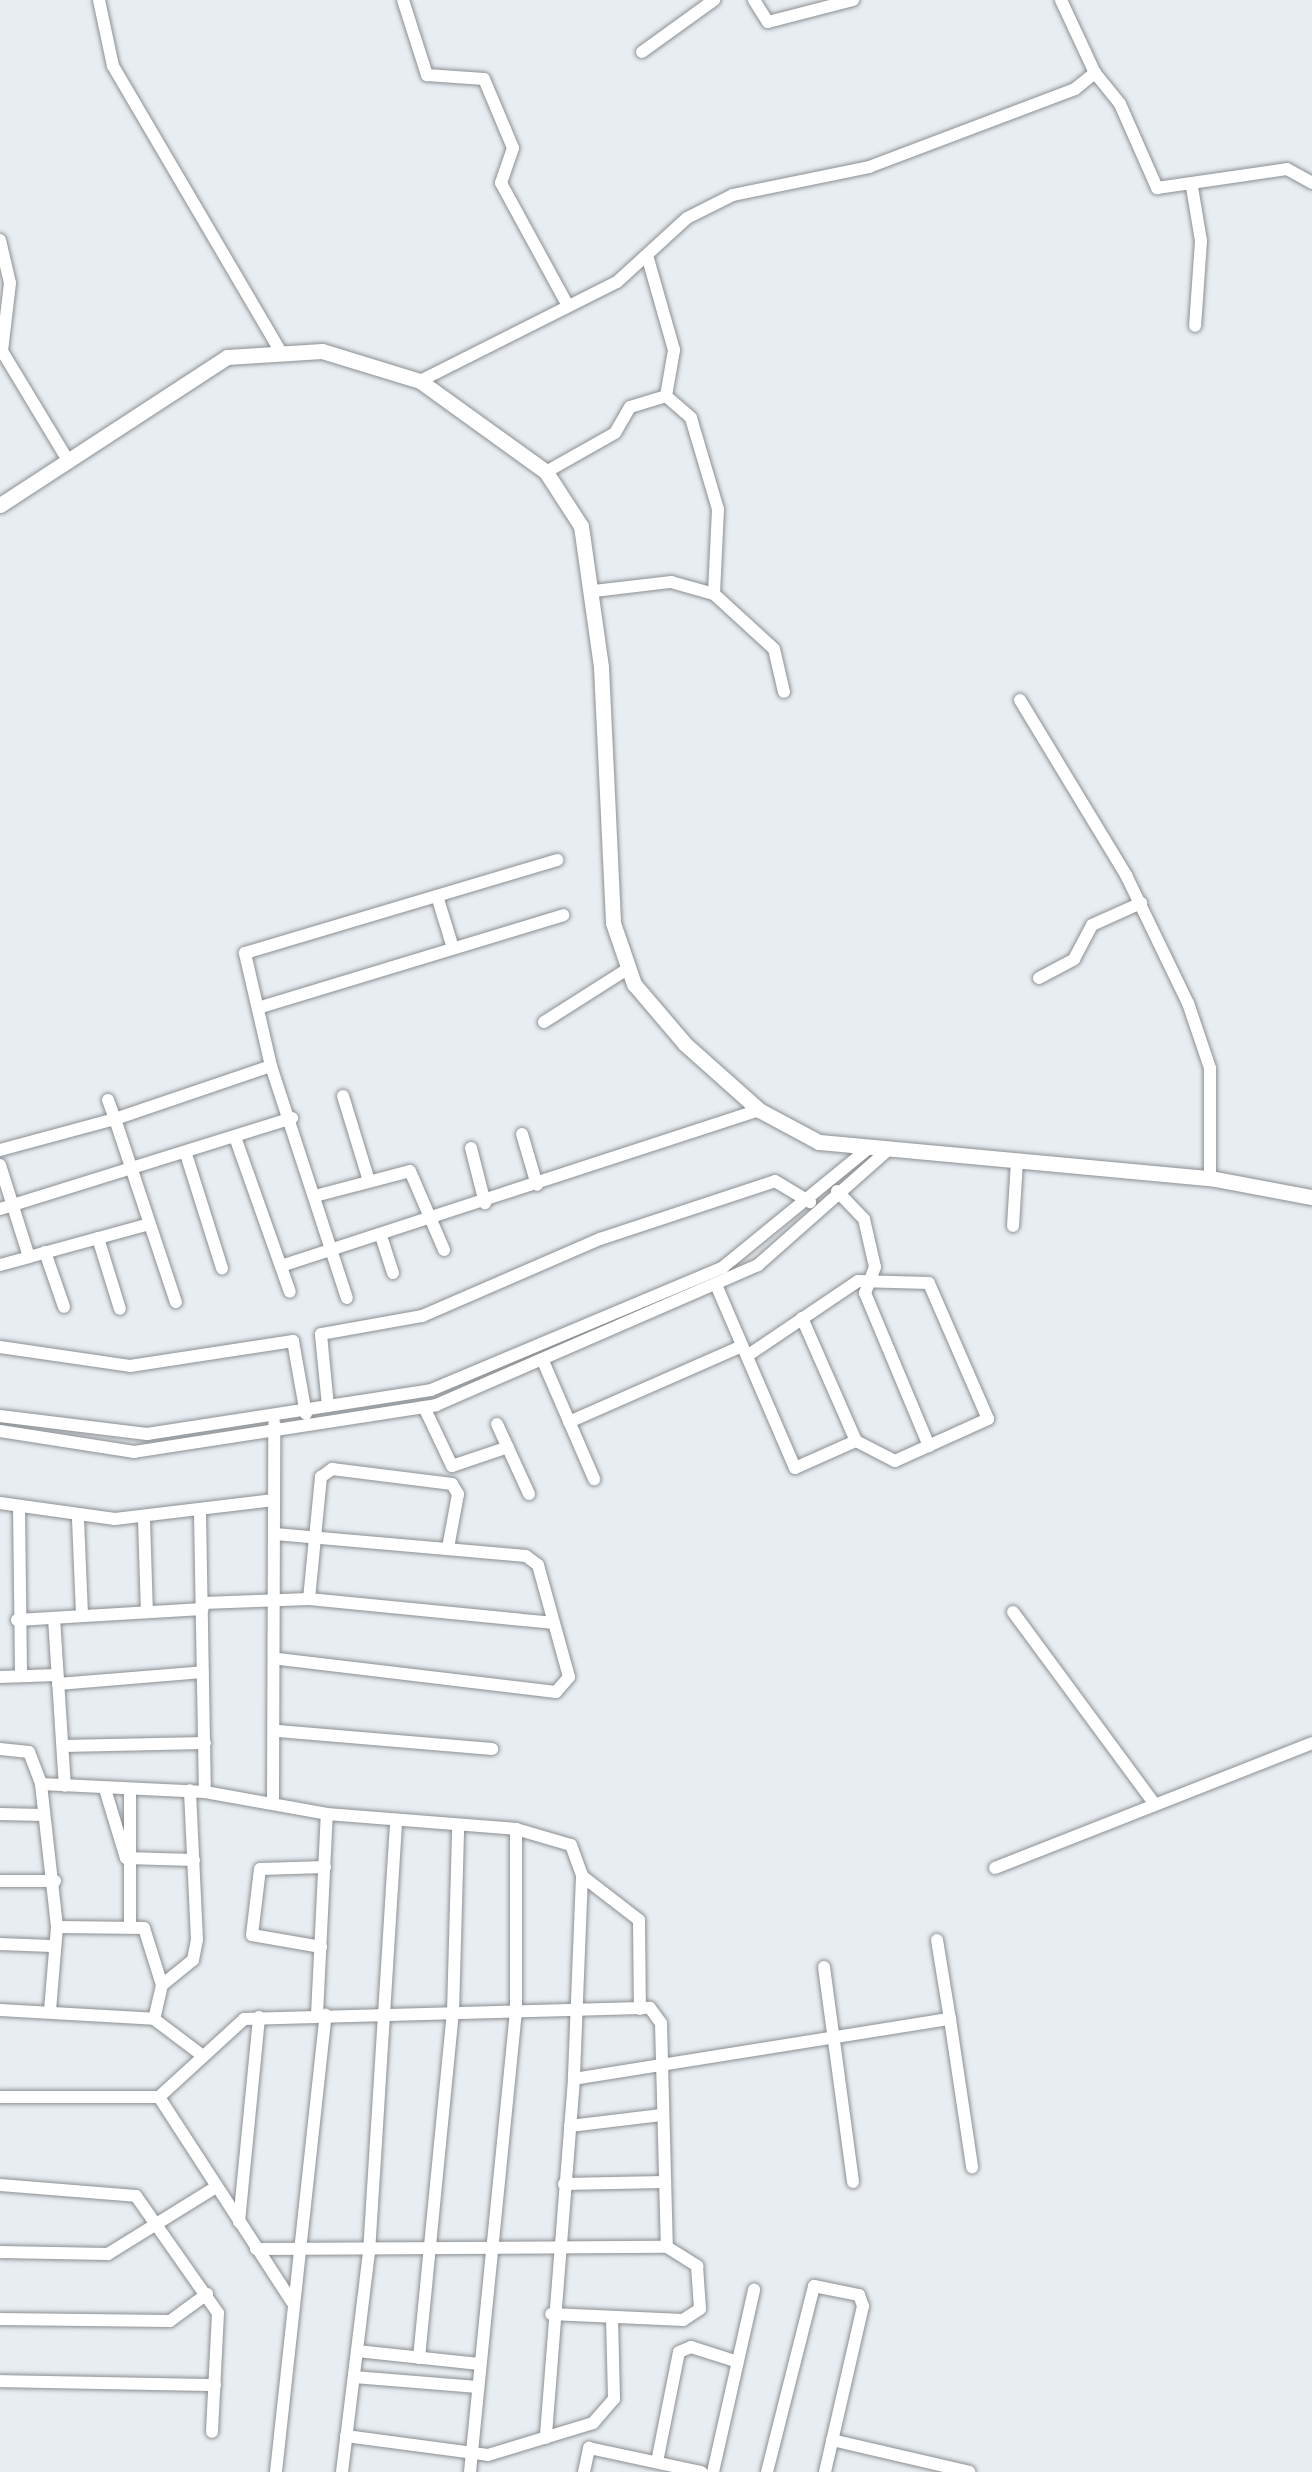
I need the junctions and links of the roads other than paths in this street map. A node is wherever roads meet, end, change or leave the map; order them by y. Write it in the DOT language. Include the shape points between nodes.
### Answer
graph roads {
  1 [pos="99,0"];
  2 [pos="403,0"];
  3 [pos="714,0"];
  4 [pos="754,0"];
  5 [pos="854,0"];
  6 [pos="1060,0"];
  7 [pos="642,52"];
  8 [pos="1095,73"];
  9 [pos="1312,184"];
  10 [pos="1192,186"];
  11 [pos="0,240"];
  12 [pos="648,259"];
  13 [pos="568,306"];
  14 [pos="1195,326"];
  15 [pos="278,349"];
  16 [pos="420,382"];
  17 [pos="666,396"];
  18 [pos="66,458"];
  19 [pos="546,472"];
  20 [pos="1,503"];
  21 [pos="594,591"];
  22 [pos="714,594"];
  23 [pos="784,692"];
  24 [pos="1020,700"];
  25 [pos="557,860"];
  26 [pos="437,896"];
  27 [pos="1141,903"];
  28 [pos="563,914"];
  29 [pos="453,948"];
  30 [pos="620,976"];
  31 [pos="1039,978"];
  32 [pos="261,1007"];
  33 [pos="544,1022"];
  34 [pos="271,1066"];
  35 [pos="343,1096"];
  36 [pos="108,1100"];
  37 [pos="754,1114"];
  38 [pos="292,1118"];
  39 [pos="115,1119"];
  40 [pos="522,1134"];
  41 [pos="235,1137"];
  42 [pos="471,1148"];
  43 [pos="869,1148"];
  44 [pos="0,1150"];
  45 [pos="887,1151"];
  46 [pos="186,1154"];
  47 [pos="0,1165"];
  48 [pos="1017,1165"];
  49 [pos="135,1172"];
  50 [pos="1210,1178"];
  51 [pos="369,1181"];
  52 [pos="831,1183"];
  53 [pos="537,1185"];
  54 [pos="841,1195"];
  55 [pos="315,1196"];
  56 [pos="1312,1197"];
  57 [pos="810,1202"];
  58 [pos="485,1203"];
  59 [pos="6,1208"];
  60 [pos="434,1219"];
  61 [pos="150,1224"];
  62 [pos="1013,1226"];
  63 [pos="381,1236"];
  64 [pos="98,1238"];
  65 [pos="444,1250"];
  66 [pos="332,1251"];
  67 [pos="46,1252"];
  68 [pos="29,1256"];
  69 [pos="0,1265"];
  70 [pos="281,1266"];
  71 [pos="222,1268"];
  72 [pos="393,1273"];
  73 [pos="868,1282"];
  74 [pos="717,1286"];
  75 [pos="290,1292"];
  76 [pos="347,1298"];
  77 [pos="176,1302"];
  78 [pos="64,1307"];
  79 [pos="120,1309"];
  80 [pos="802,1318"];
  81 [pos="0,1346"];
  82 [pos="745,1351"];
  83 [pos="543,1361"];
  84 [pos="328,1406"];
  85 [pos="424,1407"];
  86 [pos="306,1408"];
  87 [pos="272,1412"];
  88 [pos="0,1416"];
  89 [pos="569,1422"];
  90 [pos="307,1424"];
  91 [pos="497,1424"];
  92 [pos="275,1426"];
  93 [pos="0,1431"];
  94 [pos="856,1442"];
  95 [pos="929,1446"];
  96 [pos="508,1447"];
  97 [pos="594,1480"];
  98 [pos="528,1494"];
  99 [pos="274,1500"];
  100 [pos="0,1503"];
  101 [pos="19,1508"];
  102 [pos="200,1512"];
  103 [pos="78,1519"];
  104 [pos="144,1519"];
  105 [pos="275,1534"];
  106 [pos="315,1535"];
  107 [pos="448,1548"];
  108 [pos="309,1599"];
  109 [pos="276,1602"];
  110 [pos="203,1606"];
  111 [pos="147,1612"];
  112 [pos="1013,1612"];
  113 [pos="82,1616"];
  114 [pos="54,1618"];
  115 [pos="18,1620"];
  116 [pos="552,1623"];
  117 [pos="278,1659"];
  118 [pos="203,1672"];
  119 [pos="20,1676"];
  120 [pos="0,1677"];
  121 [pos="58,1680"];
  122 [pos="278,1731"];
  123 [pos="205,1742"];
  124 [pos="1312,1743"];
  125 [pos="63,1746"];
  126 [pos="0,1749"];
  127 [pos="492,1749"];
  128 [pos="40,1784"];
  129 [pos="65,1786"];
  130 [pos="106,1789"];
  131 [pos="130,1790"];
  132 [pos="198,1791"];
  133 [pos="273,1800"];
  134 [pos="1153,1802"];
  135 [pos="0,1814"];
  136 [pos="43,1814"];
  137 [pos="327,1814"];
  138 [pos="396,1820"];
  139 [pos="458,1828"];
  140 [pos="516,1829"];
  141 [pos="126,1858"];
  142 [pos="194,1860"];
  143 [pos="324,1868"];
  144 [pos="994,1868"];
  145 [pos="582,1876"];
  146 [pos="0,1881"];
  147 [pos="54,1882"];
  148 [pos="130,1923"];
  149 [pos="57,1927"];
  150 [pos="937,1940"];
  151 [pos="0,1944"];
  152 [pos="52,1946"];
  153 [pos="321,1947"];
  154 [pos="824,1967"];
  155 [pos="162,1985"];
  156 [pos="640,2009"];
  157 [pos="0,2010"];
  158 [pos="50,2011"];
  159 [pos="453,2012"];
  160 [pos="574,2013"];
  161 [pos="380,2014"];
  162 [pos="322,2015"];
  163 [pos="516,2015"];
  164 [pos="258,2017"];
  165 [pos="154,2019"];
  166 [pos="950,2019"];
  167 [pos="832,2039"];
  168 [pos="199,2054"];
  169 [pos="656,2068"];
  170 [pos="574,2079"];
  171 [pos="0,2097"];
  172 [pos="159,2098"];
  173 [pos="661,2115"];
  174 [pos="570,2126"];
  175 [pos="972,2167"];
  176 [pos="663,2182"];
  177 [pos="853,2182"];
  178 [pos="564,2184"];
  179 [pos="0,2185"];
  180 [pos="216,2187"];
  181 [pos="0,2194"];
  182 [pos="238,2222"];
  183 [pos="156,2224"];
  184 [pos="668,2247"];
  185 [pos="299,2248"];
  186 [pos="494,2248"];
  187 [pos="256,2250"];
  188 [pos="560,2251"];
  189 [pos="0,2252"];
  190 [pos="369,2253"];
  191 [pos="429,2254"];
  192 [pos="754,2290"];
  193 [pos="207,2294"];
  194 [pos="292,2302"];
  195 [pos="551,2314"];
  196 [pos="612,2318"];
  197 [pos="0,2319"];
  198 [pos="357,2350"];
  199 [pos="418,2358"];
  200 [pos="738,2362"];
  201 [pos="480,2364"];
  202 [pos="354,2378"];
  203 [pos="0,2381"];
  204 [pos="215,2385"];
  205 [pos="478,2387"];
  206 [pos="212,2432"];
  207 [pos="346,2436"];
  208 [pos="546,2438"];
  209 [pos="832,2440"];
  210 [pos="472,2454"];
  211 [pos="657,2462"];
  212 [pos="276,2472"];
  213 [pos="342,2472"];
  214 [pos="470,2472"];
  215 [pos="584,2472"];
  216 [pos="701,2472"];
  217 [pos="713,2472"];
  218 [pos="768,2472"];
  219 [pos="824,2472"];
  220 [pos="969,2472"];
  1 -- 15 [label="street" via="112,66"];
  2 -- 13 [label="street" via="427,75 484,79 513,148 501,183"];
  3 -- 7 [label="street"];
  4 -- 5 [label="street" via="768,22"];
  6 -- 8 [label="street"];
  8 -- 10 [label="street" via="1120,104 1150,183"];
  8 -- 12 [label="street" via="1014,115 869,167 733,194 688,218"];
  9 -- 10 [label="street" via="1287,169"];
  10 -- 14 [label="street" via="1201,240"];
  11 -- 18 [label="street" via="10,283 2,351"];
  12 -- 13 [label="street"];
  12 -- 17 [label="street" via="674,350"];
  13 -- 16 [label="street"];
  15 -- 16 [label="street" via="373,362"];
  15 -- 18 [label="street" via="207,366"];
  16 -- 19 [label="street"];
  17 -- 19 [label="street" via="630,407 615,433"];
  17 -- 22 [label="street" via="691,418 718,509"];
  18 -- 20 [label="street"];
  19 -- 21 [label="street" via="581,526"];
  21 -- 22 [label="street" via="671,582"];
  21 -- 30 [label="street" via="609,900"];
  22 -- 23 [label="street" via="774,649"];
  24 -- 27 [label="street"];
  25 -- 26 [label="street"];
  26 -- 29 [label="street"];
  26 -- 32 [label="street" via="245,953"];
  27 -- 31 [label="street" via="1092,925 1074,959"];
  27 -- 50 [label="street" via="1210,1068"];
  28 -- 29 [label="street"];
  29 -- 32 [label="street"];
  30 -- 33 [label="street"];
  30 -- 37 [label="street"];
  32 -- 34 [label="street"];
  34 -- 38 [label="street"];
  34 -- 39 [label="street"];
  35 -- 51 [label="street"];
  36 -- 39 [label="street"];
  37 -- 43 [label="street" via="805,1138"];
  37 -- 53 [label="street"];
  38 -- 41 [label="street"];
  38 -- 55 [label="street"];
  39 -- 44 [label="street"];
  39 -- 49 [label="street"];
  40 -- 53 [label="street"];
  41 -- 46 [label="street"];
  41 -- 70 [label="street"];
  42 -- 58 [label="street"];
  43 -- 45 [label="street"];
  43 -- 52 [label="street"];
  45 -- 48 [label="street"];
  45 -- 54 [label="street"];
  46 -- 49 [label="street"];
  46 -- 71 [label="street"];
  47 -- 59 [label="street"];
  48 -- 50 [label="street"];
  48 -- 62 [label="street"];
  49 -- 59 [label="street"];
  49 -- 61 [label="street"];
  50 -- 56 [label="street"];
  51 -- 55 [label="street"];
  51 -- 60 [label="street" via="410,1171"];
  52 -- 54 [label="street"];
  52 -- 57 [label="street"];
  53 -- 58 [label="street"];
  54 -- 73 [label="street" via="864,1219 875,1267"];
  54 -- 74 [label="street" via="785,1246"];
  55 -- 66 [label="street"];
  57 -- 84 [label="street" via="723,1268 458,1380"];
  57 -- 84 [label="street" via="775,1181 600,1239 422,1316 321,1334"];
  58 -- 60 [label="street"];
  59 -- 68 [label="street"];
  60 -- 63 [label="street"];
  60 -- 65 [label="street"];
  61 -- 64 [label="street"];
  61 -- 77 [label="street"];
  63 -- 66 [label="street"];
  63 -- 72 [label="street"];
  64 -- 67 [label="street"];
  64 -- 79 [label="street"];
  66 -- 70 [label="street"];
  66 -- 76 [label="street"];
  67 -- 68 [label="street"];
  67 -- 78 [label="street"];
  68 -- 69 [label="street"];
  70 -- 75 [label="street"];
  73 -- 80 [label="street"];
  73 -- 95 [label="street" via="864,1293"];
  73 -- 95 [label="street" via="929,1282 988,1419"];
  74 -- 82 [label="street"];
  74 -- 83 [label="street"];
  80 -- 82 [label="street"];
  80 -- 94 [label="street"];
  81 -- 86 [label="street" via="130,1366 294,1341"];
  82 -- 89 [label="street"];
  82 -- 94 [label="street" via="794,1468"];
  83 -- 85 [label="street"];
  83 -- 89 [label="street"];
  84 -- 86 [label="street"];
  85 -- 90 [label="street"];
  85 -- 96 [label="street" via="452,1466"];
  86 -- 87 [label="street"];
  86 -- 90 [label="street"];
  87 -- 88 [label="street" via="123,1435"];
  87 -- 92 [label="street"];
  89 -- 97 [label="street"];
  90 -- 92 [label="street"];
  91 -- 96 [label="street"];
  92 -- 93 [label="street" via="134,1452"];
  92 -- 99 [label="street"];
  94 -- 95 [label="street" via="895,1461"];
  96 -- 98 [label="street"];
  99 -- 102 [label="street"];
  99 -- 105 [label="street"];
  100 -- 101 [label="street"];
  101 -- 103 [label="street"];
  101 -- 115 [label="street"];
  102 -- 104 [label="street"];
  102 -- 110 [label="street"];
  103 -- 104 [label="street"];
  103 -- 113 [label="street"];
  104 -- 111 [label="street"];
  105 -- 106 [label="street"];
  105 -- 109 [label="street"];
  106 -- 107 [label="street"];
  106 -- 107 [label="street" via="321,1477 332,1469 452,1484 458,1494"];
  106 -- 108 [label="street"];
  107 -- 116 [label="street" via="533,1560"];
  108 -- 109 [label="street"];
  108 -- 116 [label="street"];
  109 -- 110 [label="street"];
  109 -- 117 [label="street"];
  110 -- 111 [label="street"];
  110 -- 118 [label="street"];
  111 -- 113 [label="street"];
  112 -- 134 [label="street"];
  113 -- 114 [label="street"];
  114 -- 115 [label="street"];
  114 -- 121 [label="street"];
  115 -- 119 [label="street"];
  116 -- 117 [label="street" via="569,1678 556,1692"];
  117 -- 122 [label="street"];
  118 -- 121 [label="street"];
  118 -- 123 [label="street"];
  119 -- 120 [label="street"];
  119 -- 121 [label="street"];
  121 -- 125 [label="street"];
  122 -- 127 [label="street"];
  122 -- 133 [label="street"];
  123 -- 125 [label="street"];
  123 -- 132 [label="street"];
  124 -- 134 [label="street"];
  125 -- 129 [label="street"];
  126 -- 128 [label="street" via="29,1752"];
  128 -- 129 [label="street"];
  128 -- 136 [label="street"];
  129 -- 130 [label="street"];
  130 -- 131 [label="street"];
  130 -- 141 [label="street"];
  131 -- 132 [label="street"];
  131 -- 141 [label="street"];
  132 -- 133 [label="street"];
  132 -- 142 [label="street"];
  133 -- 137 [label="street"];
  134 -- 144 [label="street"];
  135 -- 136 [label="street"];
  136 -- 147 [label="street"];
  137 -- 138 [label="street"];
  137 -- 143 [label="street"];
  138 -- 139 [label="street"];
  138 -- 161 [label="street"];
  139 -- 140 [label="street"];
  139 -- 159 [label="street"];
  140 -- 145 [label="street" via="565,1840"];
  140 -- 163 [label="street"];
  141 -- 142 [label="street"];
  141 -- 148 [label="street"];
  142 -- 155 [label="street" via="193,1960"];
  143 -- 153 [label="street"];
  143 -- 153 [label="street" via="260,1868 252,1935"];
  145 -- 156 [label="street" via="639,1920"];
  145 -- 160 [label="street"];
  146 -- 147 [label="street"];
  147 -- 149 [label="street"];
  148 -- 149 [label="street"];
  148 -- 155 [label="street" via="148,1935"];
  149 -- 152 [label="street"];
  150 -- 166 [label="street"];
  151 -- 152 [label="street"];
  152 -- 158 [label="street"];
  153 -- 162 [label="street"];
  154 -- 167 [label="street"];
  155 -- 165 [label="street"];
  156 -- 160 [label="street"];
  156 -- 169 [label="street" via="659,2015"];
  157 -- 158 [label="street"];
  158 -- 165 [label="street"];
  159 -- 161 [label="street"];
  159 -- 163 [label="street"];
  159 -- 191 [label="street"];
  160 -- 163 [label="street"];
  160 -- 170 [label="street"];
  161 -- 162 [label="street"];
  161 -- 190 [label="street"];
  162 -- 164 [label="street"];
  162 -- 185 [label="street"];
  163 -- 186 [label="street"];
  164 -- 168 [label="street"];
  164 -- 182 [label="street"];
  165 -- 168 [label="street"];
  166 -- 167 [label="street"];
  166 -- 175 [label="street"];
  167 -- 169 [label="street"];
  167 -- 177 [label="street"];
  168 -- 172 [label="street"];
  169 -- 170 [label="street"];
  169 -- 173 [label="street"];
  170 -- 174 [label="street"];
  171 -- 172 [label="street"];
  172 -- 180 [label="street"];
  173 -- 174 [label="street"];
  173 -- 176 [label="street"];
  174 -- 178 [label="street"];
  176 -- 178 [label="street"];
  176 -- 184 [label="street"];
  178 -- 188 [label="street"];
  179 -- 181 [label="street"];
  179 -- 183 [label="street" via="130,2190"];
  180 -- 182 [label="street"];
  180 -- 183 [label="street"];
  182 -- 187 [label="street"];
  183 -- 189 [label="street" via="108,2254"];
  183 -- 193 [label="street"];
  184 -- 188 [label="street"];
  184 -- 196 [label="street" via="700,2272 699,2313"];
  185 -- 187 [label="street"];
  185 -- 190 [label="street"];
  185 -- 194 [label="street"];
  186 -- 188 [label="street"];
  186 -- 191 [label="street"];
  186 -- 201 [label="street"];
  187 -- 194 [label="street"];
  188 -- 195 [label="street"];
  190 -- 191 [label="street"];
  190 -- 198 [label="street"];
  191 -- 199 [label="street"];
  192 -- 200 [label="street"];
  193 -- 197 [label="street" via="170,2321"];
  193 -- 204 [label="street" via="219,2321"];
  194 -- 212 [label="street"];
  195 -- 196 [label="street"];
  195 -- 208 [label="street"];
  196 -- 208 [label="street" via="610,2408"];
  198 -- 199 [label="street"];
  198 -- 202 [label="street"];
  199 -- 201 [label="street"];
  200 -- 211 [label="street" via="691,2347 679,2352"];
  200 -- 217 [label="street"];
  201 -- 205 [label="street"];
  202 -- 205 [label="street"];
  202 -- 207 [label="street"];
  203 -- 204 [label="street"];
  204 -- 206 [label="street"];
  205 -- 210 [label="street"];
  207 -- 210 [label="street"];
  207 -- 213 [label="street"];
  208 -- 210 [label="street"];
  209 -- 218 [label="street" via="863,2306 855,2294 814,2286"];
  209 -- 219 [label="street"];
  209 -- 220 [label="street"];
  210 -- 214 [label="street"];
  211 -- 215 [label="street" via="589,2448"];
  211 -- 216 [label="street"];
}
